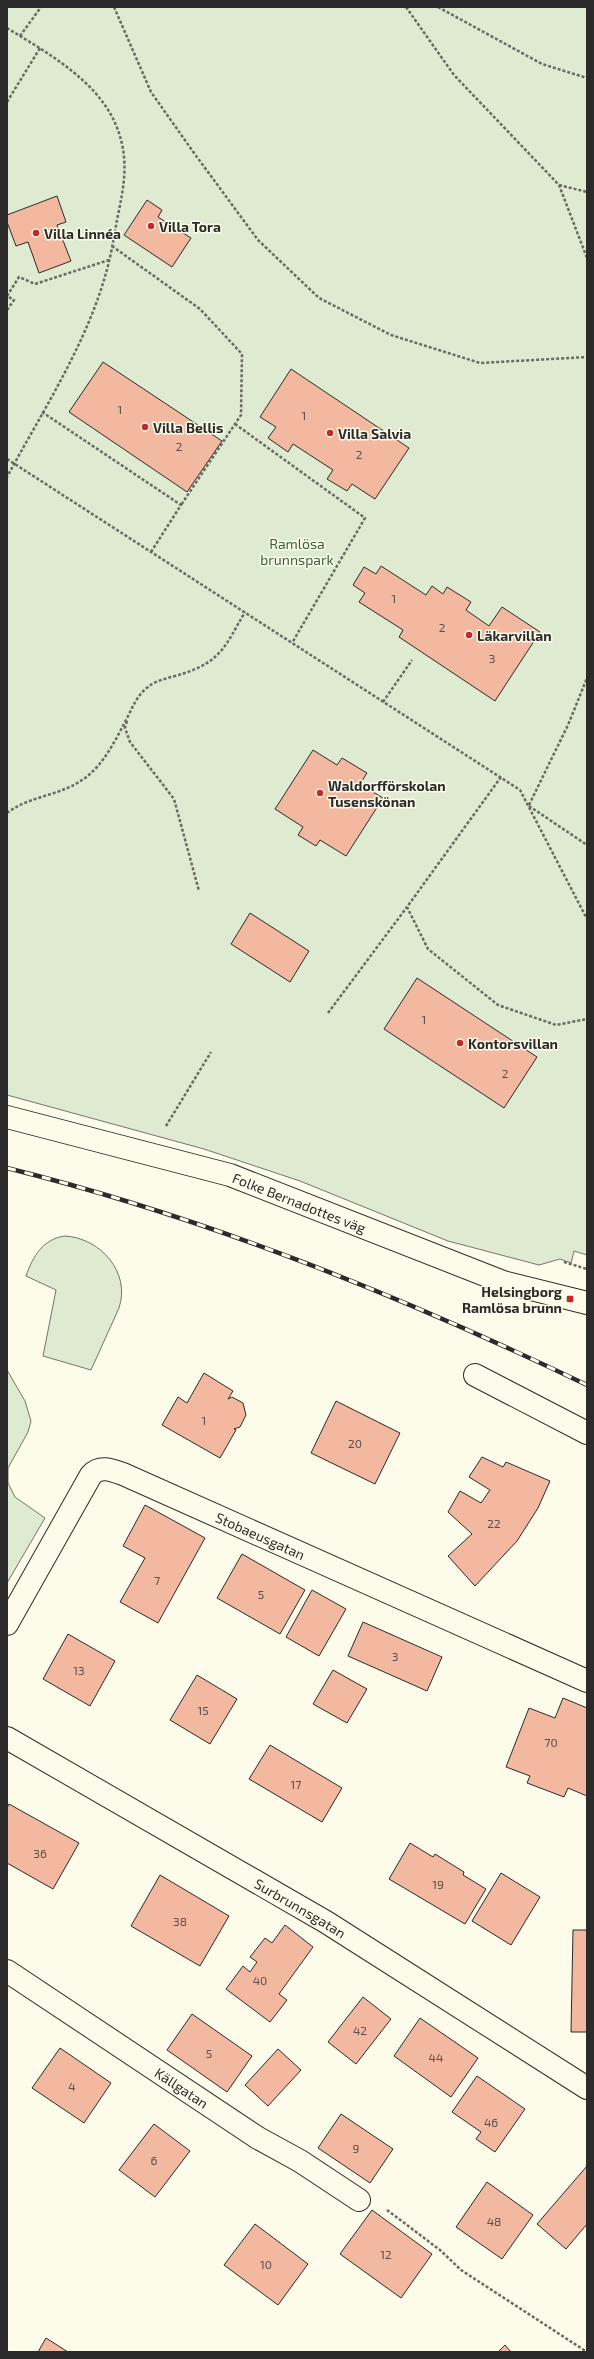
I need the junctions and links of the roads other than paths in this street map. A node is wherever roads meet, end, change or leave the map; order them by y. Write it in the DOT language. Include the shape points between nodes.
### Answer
graph roads {
  1 [pos="7,1117"];
  2 [pos="587,1303"];
  3 [pos="475,1376"];
  4 [pos="587,1433"];
  5 [pos="7,1624"];
  6 [pos="587,1680"];
  7 [pos="7,1738"];
  8 [pos="7,1971"];
  9 [pos="587,2088"];
  10 [pos="359,2200"];
  1 -- 2 [label="street, Folke Bernadottes väg" via="230,1175 503,1282"];
  3 -- 4 [label="street"];
  5 -- 6 [label="street, Stobaeusgatan" via="91,1475 106,1469 130,1477"];
  7 -- 9 [label="street, Surbrunnsgatan" via="326,1922"];
  8 -- 10 [label="street, Källgatan" via="258,2138 300,2160"];
}
